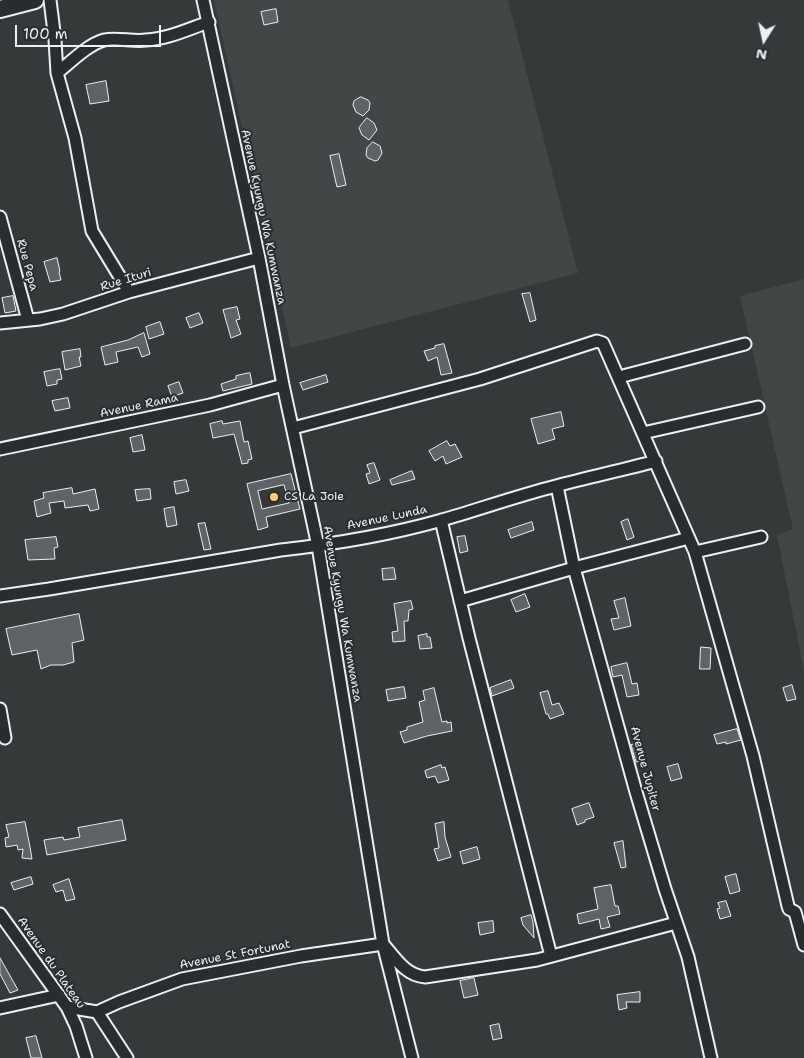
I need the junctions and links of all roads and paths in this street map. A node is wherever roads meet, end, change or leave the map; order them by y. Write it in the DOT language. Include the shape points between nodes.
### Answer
graph roads {
  1 [pos="35,0"];
  2 [pos="50,0"];
  3 [pos="203,0"];
  4 [pos="0,9"];
  5 [pos="208,22"];
  6 [pos="57,73"];
  7 [pos="0,217"];
  8 [pos="258,258"];
  9 [pos="129,292"];
  10 [pos="28,320"];
  11 [pos="0,323"];
  12 [pos="745,344"];
  13 [pos="619,377"];
  14 [pos="283,385"];
  15 [pos="758,407"];
  16 [pos="293,428"];
  17 [pos="643,433"];
  18 [pos="0,449"];
  19 [pos="656,461"];
  20 [pos="556,486"];
  21 [pos="441,520"];
  22 [pos="689,538"];
  23 [pos="761,538"];
  24 [pos="318,546"];
  25 [pos="695,552"];
  26 [pos="574,568"];
  27 [pos="0,596"];
  28 [pos="460,601"];
  29 [pos="0,709"];
  30 [pos="5,738"];
  31 [pos="799,911"];
  32 [pos="0,914"];
  33 [pos="676,923"];
  34 [pos="383,944"];
  35 [pos="804,945"];
  36 [pos="551,956"];
  37 [pos="59,995"];
  38 [pos="67,1006"];
  39 [pos="0,1008"];
  40 [pos="97,1012"];
  41 [pos="86,1058"];
  42 [pos="126,1058"];
  43 [pos="412,1058"];
  44 [pos="711,1058"];
  1 -- 4 [label="main road"];
  2 -- 6 [label="street"];
  3 -- 5 [label="street, Avenue Kyungu Wa Kumwanza"];
  5 -- 6 [label="street" via="159,39 98,42"];
  5 -- 8 [label="street, Avenue Kyungu Wa Kumwanza"];
  6 -- 9 [label="street" via="75,138 92,231"];
  7 -- 10 [label="street, Rue Pepa"];
  8 -- 9 [label="street, Rue Ituri"];
  8 -- 14 [label="street, Avenue Kyungu Wa Kumwanza"];
  9 -- 10 [label="street, Rue Ituri" via="64,314"];
  10 -- 11 [label="street, Rue Ituri"];
  12 -- 13 [label="street"];
  13 -- 16 [label="street" via="603,343 597,341 480,379"];
  13 -- 17 [label="street"];
  14 -- 16 [label="street, Avenue Kyungu Wa Kumwanza"];
  14 -- 18 [label="street, Avenue Rama" via="210,405"];
  15 -- 17 [label="street"];
  16 -- 24 [label="street, Avenue Kyungu Wa Kumwanza"];
  17 -- 19 [label="street"];
  19 -- 20 [label="street, Avenue Lunda"];
  19 -- 22 [label="street"];
  20 -- 21 [label="street, Avenue Lunda"];
  20 -- 26 [label="street, Avenue Jupiter"];
  21 -- 24 [label="street, Avenue Lunda"];
  21 -- 28 [label="street"];
  22 -- 25 [label="street"];
  22 -- 26 [label="street"];
  23 -- 25 [label="street"];
  24 -- 27 [label="street, Avenue Lunda"];
  24 -- 34 [label="street, Avenue Kyungu Wa Kumwanza"];
  25 -- 31 [label="street" via="752,756 788,906"];
  26 -- 28 [label="street"];
  26 -- 33 [label="street, Avenue Jupiter"];
  28 -- 36 [label="street"];
  29 -- 30 [label="street"];
  31 -- 35 [label="street"];
  32 -- 37 [label="street, Avenue du Plateau"];
  33 -- 36 [label="street"];
  33 -- 44 [label="street, Avenue Jupiter" via="688,957"];
  34 -- 36 [label="street" via="401,965 415,976 425,977"];
  34 -- 40 [label="street, Avenue St Fortunat" via="182,979"];
  34 -- 43 [label="street, Avenue Kyungu Wa Kumwanza"];
  37 -- 38 [label="street, Avenue du Plateau"];
  37 -- 39 [label="street"];
  38 -- 40 [label="street"];
  38 -- 41 [label="street, Avenue du Plateau"];
  40 -- 42 [label="street"];
}
